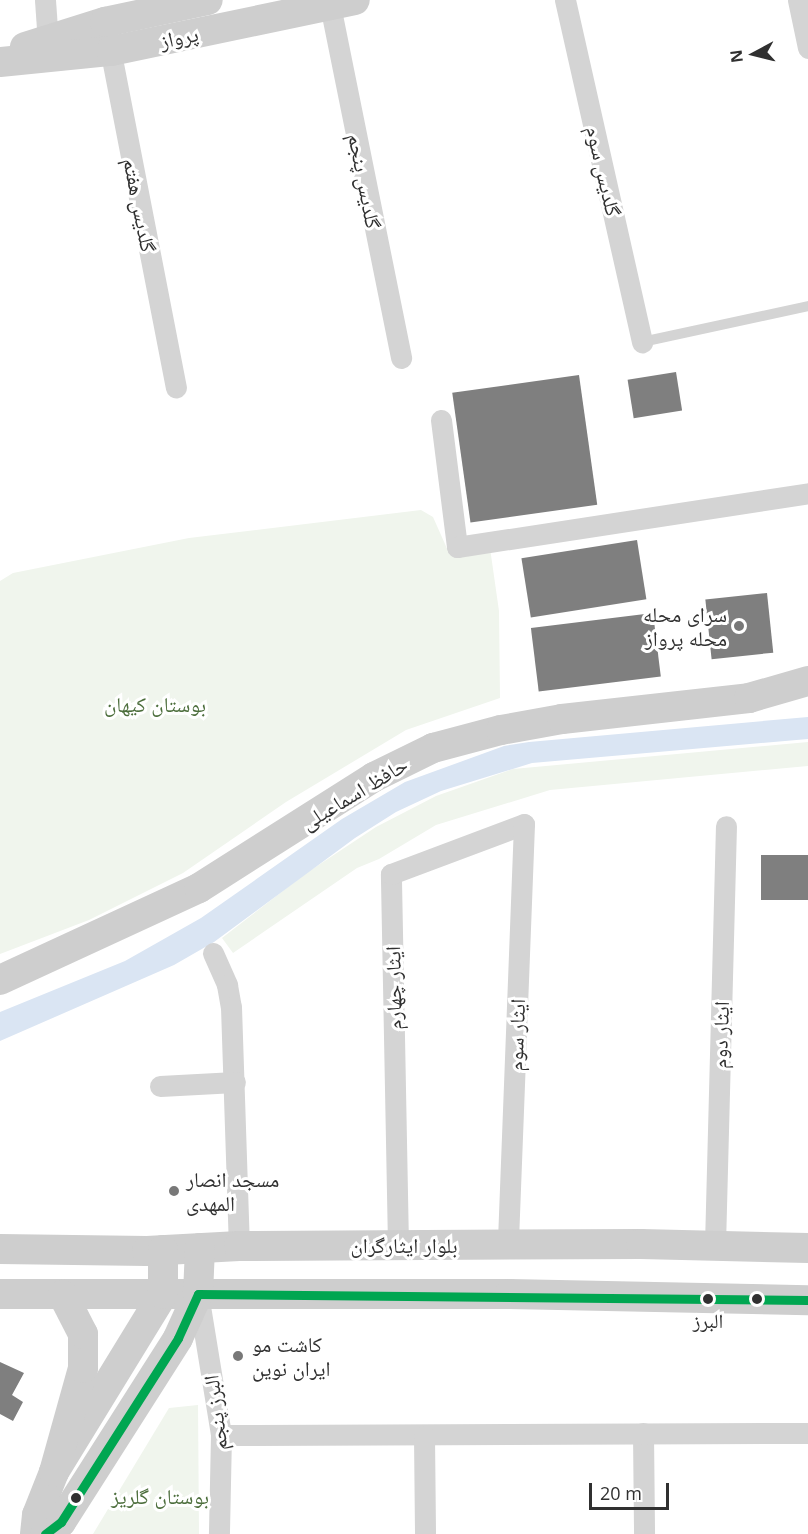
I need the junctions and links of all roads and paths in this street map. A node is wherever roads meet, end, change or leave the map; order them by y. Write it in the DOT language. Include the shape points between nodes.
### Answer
graph roads {
  1 [pos="45,0"];
  2 [pos="208,0"];
  3 [pos="566,0"];
  4 [pos="798,0"];
  5 [pos="342,3"];
  6 [pos="105,22"];
  7 [pos="48,39"];
  8 [pos="808,48"];
  9 [pos="111,51"];
  10 [pos="0,55"];
  11 [pos="0,62"];
  12 [pos="808,306"];
  13 [pos="642,342"];
  14 [pos="401,358"];
  15 [pos="176,387"];
  16 [pos="441,420"];
  17 [pos="808,493"];
  18 [pos="808,681"];
  19 [pos="524,824"];
  20 [pos="726,826"];
  21 [pos="213,953"];
  22 [pos="0,980"];
  23 [pos="235,1082"];
  24 [pos="160,1086"];
  25 [pos="398,1245"];
  26 [pos="508,1245"];
  27 [pos="714,1245"];
  28 [pos="239,1246"];
  29 [pos="200,1248"];
  30 [pos="808,1248"];
  31 [pos="0,1249"];
  32 [pos="163,1250"];
  33 [pos="0,1294"];
  34 [pos="163,1294"];
  35 [pos="198,1294"];
  36 [pos="63,1295"];
  37 [pos="808,1300"];
  38 [pos="643,1433"];
  39 [pos="808,1433"];
  40 [pos="221,1436"];
  41 [pos="424,1436"];
  42 [pos="54,1472"];
  43 [pos="35,1534"];
  44 [pos="45,1534"];
  45 [pos="219,1534"];
  46 [pos="424,1534"];
  47 [pos="644,1534"];
  1 -- 7 [label="street"];
  2 -- 6 [label="street, پرواز"];
  3 -- 13 [label="street, گلدیس سوم"];
  4 -- 8 [label="street"];
  5 -- 9 [label="street, پرواز"];
  5 -- 14 [label="street, گلدیس پنجم"];
  6 -- 7 [label="street, پرواز"];
  6 -- 9 [label="street, گلدیس هفتم"];
  7 -- 10 [label="street, پرواز"];
  9 -- 11 [label="street, پرواز"];
  9 -- 15 [label="street, گلدیس هفتم"];
  12 -- 13 [label="lane"];
  16 -- 17 [label="street" via="457,547"];
  18 -- 22 [label="street, حافظ اسماعیلی" via="749,698 562,719 433,748 374,777 199,888"];
  19 -- 25 [label="street, ایثار چهارم" via="391,874"];
  19 -- 26 [label="street, ایثار سوم"];
  20 -- 27 [label="street, ایثار دوم"];
  21 -- 23 [label="street" via="229,996"];
  23 -- 24 [label="street"];
  23 -- 28 [label="street"];
  25 -- 26 [label="street, بلوار ایثارگران"];
  25 -- 28 [label="street, بلوار ایثارگران"];
  26 -- 27 [label="street, بلوار ایثارگران"];
  27 -- 30 [label="street, بلوار ایثارگران"];
  28 -- 29 [label="street, بلوار ایثارگران"];
  29 -- 32 [label="street, بلوار ایثارگران"];
  29 -- 35 [label="street"];
  31 -- 32 [label="street, بلوار ایثارگران"];
  32 -- 34 [label="street"];
  33 -- 36 [label="street"];
  34 -- 35 [label="street"];
  34 -- 36 [label="street"];
  34 -- 42 [label="street"];
  35 -- 37 [label="street"];
  35 -- 40 [label="street, البرز پنجم"];
  35 -- 44 [label="street" via="160,1367 61,1522"];
  36 -- 42 [label="street" via="82,1334 83,1368"];
  38 -- 39 [label="street"];
  38 -- 41 [label="street"];
  38 -- 47 [label="street"];
  40 -- 41 [label="street"];
  40 -- 45 [label="street, البرز پنجم"];
  41 -- 46 [label="street"];
  42 -- 43 [label="street" via="37,1515"];
}
